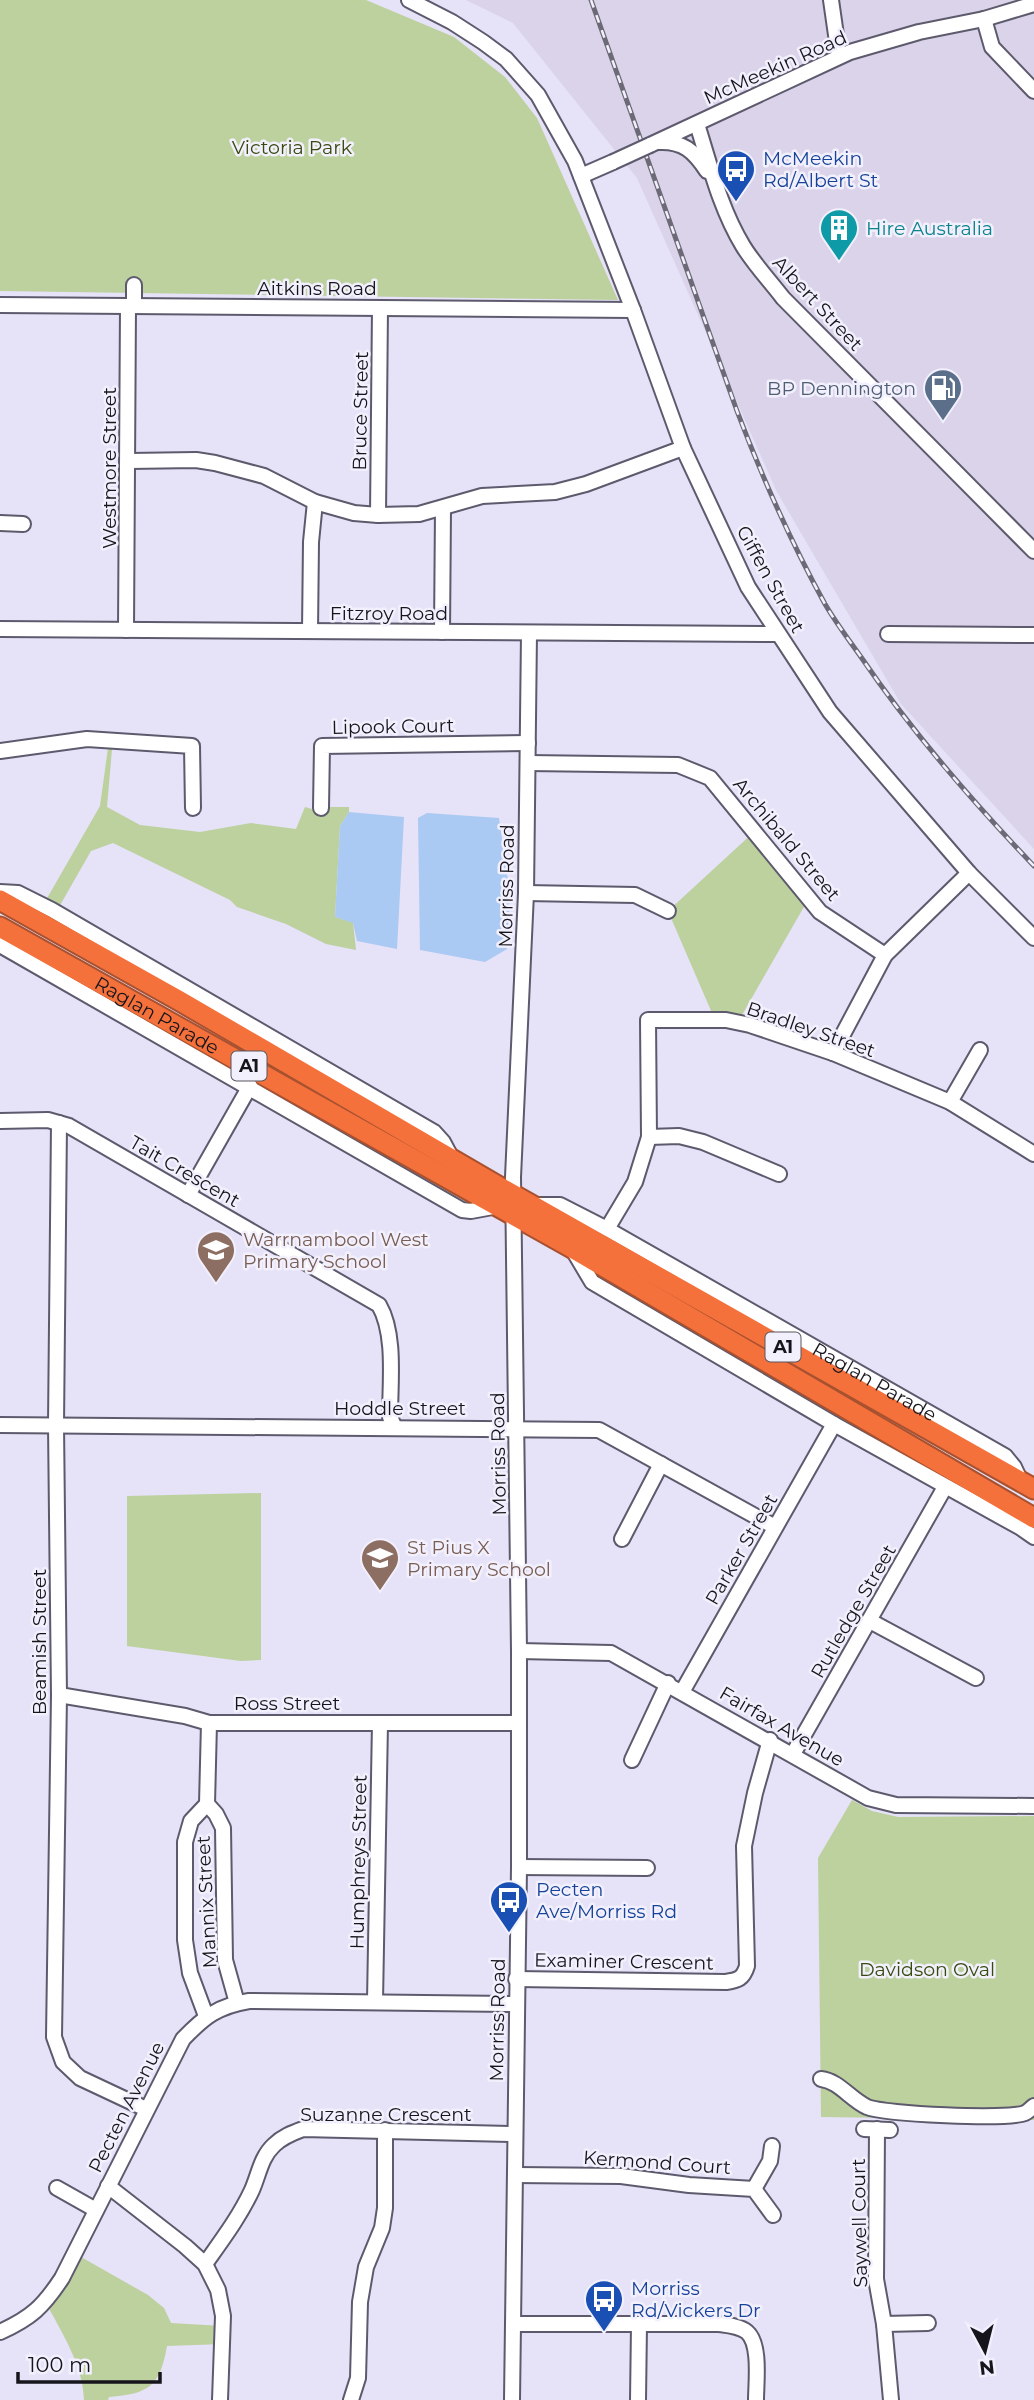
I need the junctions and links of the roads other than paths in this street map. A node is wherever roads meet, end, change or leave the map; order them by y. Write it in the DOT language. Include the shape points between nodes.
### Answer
graph roads {
  1 [pos="409,0"];
  2 [pos="832,0"];
  3 [pos="1034,4"];
  4 [pos="984,19"];
  5 [pos="844,54"];
  6 [pos="1034,91"];
  7 [pos="696,124"];
  8 [pos="653,143"];
  9 [pos="581,176"];
  10 [pos="715,184"];
  11 [pos="134,285"];
  12 [pos="0,304"];
  13 [pos="131,306"];
  14 [pos="380,308"];
  15 [pos="634,310"];
  16 [pos="683,448"];
  17 [pos="129,461"];
  18 [pos="315,502"];
  19 [pos="443,509"];
  20 [pos="378,515"];
  21 [pos="0,523"];
  22 [pos="23,524"];
  23 [pos="1032,546"];
  24 [pos="0,629"];
  25 [pos="126,630"];
  26 [pos="310,631"];
  27 [pos="442,632"];
  28 [pos="529,633"];
  29 [pos="777,634"];
  30 [pos="888,634"];
  31 [pos="1034,635"];
  32 [pos="528,743"];
  33 [pos="0,751"];
  34 [pos="528,764"];
  35 [pos="193,808"];
  36 [pos="321,808"];
  37 [pos="969,873"];
  38 [pos="0,892"];
  39 [pos="526,893"];
  40 [pos="0,900"];
  41 [pos="668,911"];
  42 [pos="0,927"];
  43 [pos="1034,938"];
  44 [pos="0,945"];
  45 [pos="886,955"];
  46 [pos="980,1050"];
  47 [pos="833,1053"];
  48 [pos="250,1086"];
  49 [pos="950,1102"];
  50 [pos="0,1121"];
  51 [pos="59,1123"];
  52 [pos="649,1137"];
  53 [pos="1034,1154"];
  54 [pos="451,1157"];
  55 [pos="779,1174"];
  56 [pos="188,1195"];
  57 [pos="532,1205"];
  58 [pos="508,1206"];
  59 [pos="607,1230"];
  60 [pos="572,1248"];
  61 [pos="834,1424"];
  62 [pos="0,1425"];
  63 [pos="56,1425"];
  64 [pos="395,1427"];
  65 [pos="517,1429"];
  66 [pos="661,1464"];
  67 [pos="1028,1485"];
  68 [pos="945,1487"];
  69 [pos="775,1527"];
  70 [pos="1034,1531"];
  71 [pos="622,1539"];
  72 [pos="870,1621"];
  73 [pos="519,1651"];
  74 [pos="976,1678"];
  75 [pos="668,1684"];
  76 [pos="682,1692"];
  77 [pos="59,1695"];
  78 [pos="209,1723"];
  79 [pos="380,1723"];
  80 [pos="519,1723"];
  81 [pos="770,1741"];
  82 [pos="793,1754"];
  83 [pos="632,1760"];
  84 [pos="207,1804"];
  85 [pos="1034,1806"];
  86 [pos="519,1867"];
  87 [pos="647,1868"];
  88 [pos="516,1979"];
  89 [pos="375,2001"];
  90 [pos="237,2003"];
  91 [pos="517,2004"];
  92 [pos="206,2016"];
  93 [pos="821,2079"];
  94 [pos="1034,2106"];
  95 [pos="146,2109"];
  96 [pos="877,2129"];
  97 [pos="385,2130"];
  98 [pos="515,2134"];
  99 [pos="772,2146"];
  100 [pos="514,2175"];
  101 [pos="108,2186"];
  102 [pos="57,2188"];
  103 [pos="754,2189"];
  104 [pos="96,2210"];
  105 [pos="773,2215"];
  106 [pos="205,2264"];
  107 [pos="928,2323"];
  108 [pos="513,2324"];
  109 [pos="884,2324"];
  110 [pos="639,2325"];
  111 [pos="0,2332"];
  112 [pos="220,2400"];
  113 [pos="351,2400"];
  114 [pos="512,2400"];
  115 [pos="638,2400"];
  116 [pos="756,2400"];
  117 [pos="891,2400"];
  1 -- 9 [label="street, Giffen Street" via="452,22 506,59 538,95"];
  2 -- 5 [label="street"];
  3 -- 4 [label="street, McMeekin Road"];
  4 -- 5 [label="street, McMeekin Road"];
  4 -- 6 [label="street" via="992,47"];
  5 -- 7 [label="street, McMeekin Road"];
  7 -- 8 [label="street, McMeekin Road"];
  7 -- 10 [label="street, Albert Street"];
  8 -- 9 [label="street, McMeekin Road, bridge"];
  8 -- 10 [label="street, Albert Street" via="687,146"];
  9 -- 15 [label="street, Giffen Street"];
  10 -- 23 [label="street, Albert Street" via="745,249 783,298"];
  11 -- 13 [label="street, Westmore Street"];
  12 -- 13 [label="street, Aitkins Road"];
  13 -- 14 [label="street, Aitkins Road"];
  13 -- 17 [label="street, Westmore Street"];
  14 -- 15 [label="street, Aitkins Road"];
  14 -- 20 [label="street, Bruce Street"];
  15 -- 16 [label="street, Giffen Street"];
  16 -- 19 [label="street" via="586,484 537,494 482,496"];
  16 -- 29 [label="street, Giffen Street" via="748,586"];
  17 -- 18 [label="street" via="215,463 264,476"];
  17 -- 25 [label="street, Westmore Street"];
  18 -- 20 [label="street"];
  18 -- 26 [label="street"];
  19 -- 20 [label="street"];
  19 -- 27 [label="street"];
  21 -- 22 [label="street"];
  24 -- 25 [label="street, Fitzroy Road"];
  25 -- 26 [label="street, Fitzroy Road"];
  26 -- 27 [label="street, Fitzroy Road"];
  27 -- 28 [label="street, Fitzroy Road"];
  28 -- 29 [label="street, Fitzroy Road"];
  28 -- 32 [label="street, Morriss Road"];
  29 -- 37 [label="street, Giffen Street" via="830,712"];
  30 -- 31 [label="street"];
  32 -- 34 [label="street, Morriss Road"];
  32 -- 36 [label="street, Lipook Court" via="322,746"];
  33 -- 35 [label="street" via="87,739 192,746"];
  34 -- 39 [label="street, Morriss Road"];
  34 -- 45 [label="street, Archibald Street" via="678,765 710,778 820,912"];
  37 -- 43 [label="street, Giffen Street"];
  37 -- 45 [label="street"];
  38 -- 54 [label="street, Raglan Parade" via="18,893 52,910 434,1132"];
  39 -- 41 [label="street" via="635,895"];
  39 -- 58 [label="street, Morriss Road"];
  40 -- 54 [label="highway, Raglan Parade / A1"];
  42 -- 58 [label="highway, Raglan Parade / A1"];
  44 -- 48 [label="street, Raglan Parade"];
  45 -- 47 [label="street"];
  46 -- 49 [label="street"];
  47 -- 49 [label="street, Bradley Street"];
  47 -- 52 [label="street, Bradley Street" via="726,1020 648,1020"];
  48 -- 56 [label="street"];
  48 -- 58 [label="street, Raglan Parade" via="461,1210"];
  49 -- 53 [label="street, Bradley Street"];
  50 -- 51 [label="street, Tait Crescent"];
  51 -- 56 [label="street, Tait Crescent"];
  51 -- 63 [label="street, Beamish Street"];
  52 -- 55 [label="street" via="679,1136 703,1142"];
  52 -- 59 [label="street, Bradley Street" via="635,1182"];
  54 -- 58 [label="highway, Raglan Parade / A1"];
  56 -- 64 [label="street, Tait Crescent" via="379,1305 389,1331 390,1417"];
  57 -- 58 [label="highway, Raglan Parade / A1"];
  57 -- 59 [label="street, Raglan Parade" via="560,1205"];
  57 -- 67 [label="highway, Raglan Parade / A1"];
  58 -- 60 [label="highway, Raglan Parade / A1"];
  58 -- 65 [label="street, Morriss Road"];
  59 -- 67 [label="street, Raglan Parade" via="1005,1456"];
  60 -- 61 [label="street, Raglan Parade" via="592,1282"];
  60 -- 70 [label="highway, Raglan Parade / A1"];
  61 -- 68 [label="street, Raglan Parade"];
  61 -- 69 [label="street, Parker Street"];
  62 -- 63 [label="street, Hoddle Street"];
  63 -- 64 [label="street, Hoddle Street"];
  63 -- 77 [label="street, Beamish Street"];
  64 -- 65 [label="street, Hoddle Street"];
  65 -- 66 [label="street, Hoddle Street" via="599,1430"];
  65 -- 73 [label="street, Morriss Road"];
  66 -- 69 [label="street, Hoddle Street"];
  66 -- 71 [label="street"];
  68 -- 70 [label="street, Raglan Parade"];
  68 -- 72 [label="street, Rutledge Street"];
  69 -- 76 [label="street, Parker Street"];
  72 -- 74 [label="street"];
  72 -- 82 [label="street, Rutledge Street"];
  73 -- 75 [label="street, Fairfax Avenue" via="611,1653"];
  73 -- 80 [label="street, Morriss Road"];
  75 -- 76 [label="street, Fairfax Avenue"];
  75 -- 83 [label="street"];
  76 -- 81 [label="street, Fairfax Avenue"];
  77 -- 78 [label="street, Ross Street"];
  77 -- 95 [label="street, Beamish Street" via="54,2037 62,2063 80,2078"];
  78 -- 79 [label="street, Ross Street"];
  78 -- 84 [label="street, Mannix Street"];
  79 -- 80 [label="street, Ross Street"];
  79 -- 89 [label="street, Humphreys Street"];
  80 -- 86 [label="street, Morriss Road"];
  81 -- 82 [label="street, Fairfax Avenue"];
  81 -- 88 [label="street, Examiner Crescent" via="744,1846 744,1975 726,1982"];
  82 -- 85 [label="street, Fairfax Avenue" via="882,1803"];
  84 -- 90 [label="street, Mannix Street" via="223,1828 225,1960"];
  84 -- 92 [label="street, Mannix Street" via="191,1821 185,1842 185,1940 190,1973"];
  86 -- 87 [label="street"];
  86 -- 88 [label="street, Morriss Road"];
  88 -- 91 [label="street, Morriss Road"];
  89 -- 90 [label="street, Pecten Avenue"];
  89 -- 91 [label="street, Pecten Avenue"];
  90 -- 92 [label="street, Pecten Avenue"];
  91 -- 98 [label="street, Morriss Road"];
  92 -- 95 [label="street, Pecten Avenue" via="183,2039"];
  93 -- 94 [label="street" via="831,2080 868,2108 896,2112 1004,2116 1025,2113"];
  95 -- 101 [label="street, Pecten Avenue"];
  96 -- 109 [label="street, Saywell Court" via="876,2279"];
  97 -- 98 [label="street, Suzanne Crescent"];
  97 -- 106 [label="street, Suzanne Crescent" via="303,2129 286,2135 261,2163 253,2189"];
  97 -- 113 [label="street" via="385,2208 366,2267 358,2378"];
  98 -- 100 [label="street, Morriss Road"];
  99 -- 103 [label="street, Kermond Court" via="770,2161"];
  100 -- 103 [label="street, Kermond Court" via="621,2176"];
  100 -- 108 [label="street, Morriss Road"];
  101 -- 104 [label="street, Pecten Avenue"];
  101 -- 106 [label="street"];
  102 -- 104 [label="street"];
  103 -- 105 [label="street, Kermond Court"];
  104 -- 111 [label="street, Pecten Avenue" via="46,2303"];
  106 -- 112 [label="street" via="218,2290 223,2316"];
  107 -- 109 [label="street"];
  108 -- 110 [label="street"];
  108 -- 114 [label="street, Morriss Road"];
  109 -- 117 [label="street, Saywell Court"];
  110 -- 115 [label="street"];
  110 -- 116 [label="street" via="719,2324 746,2331 755,2353"];
}
